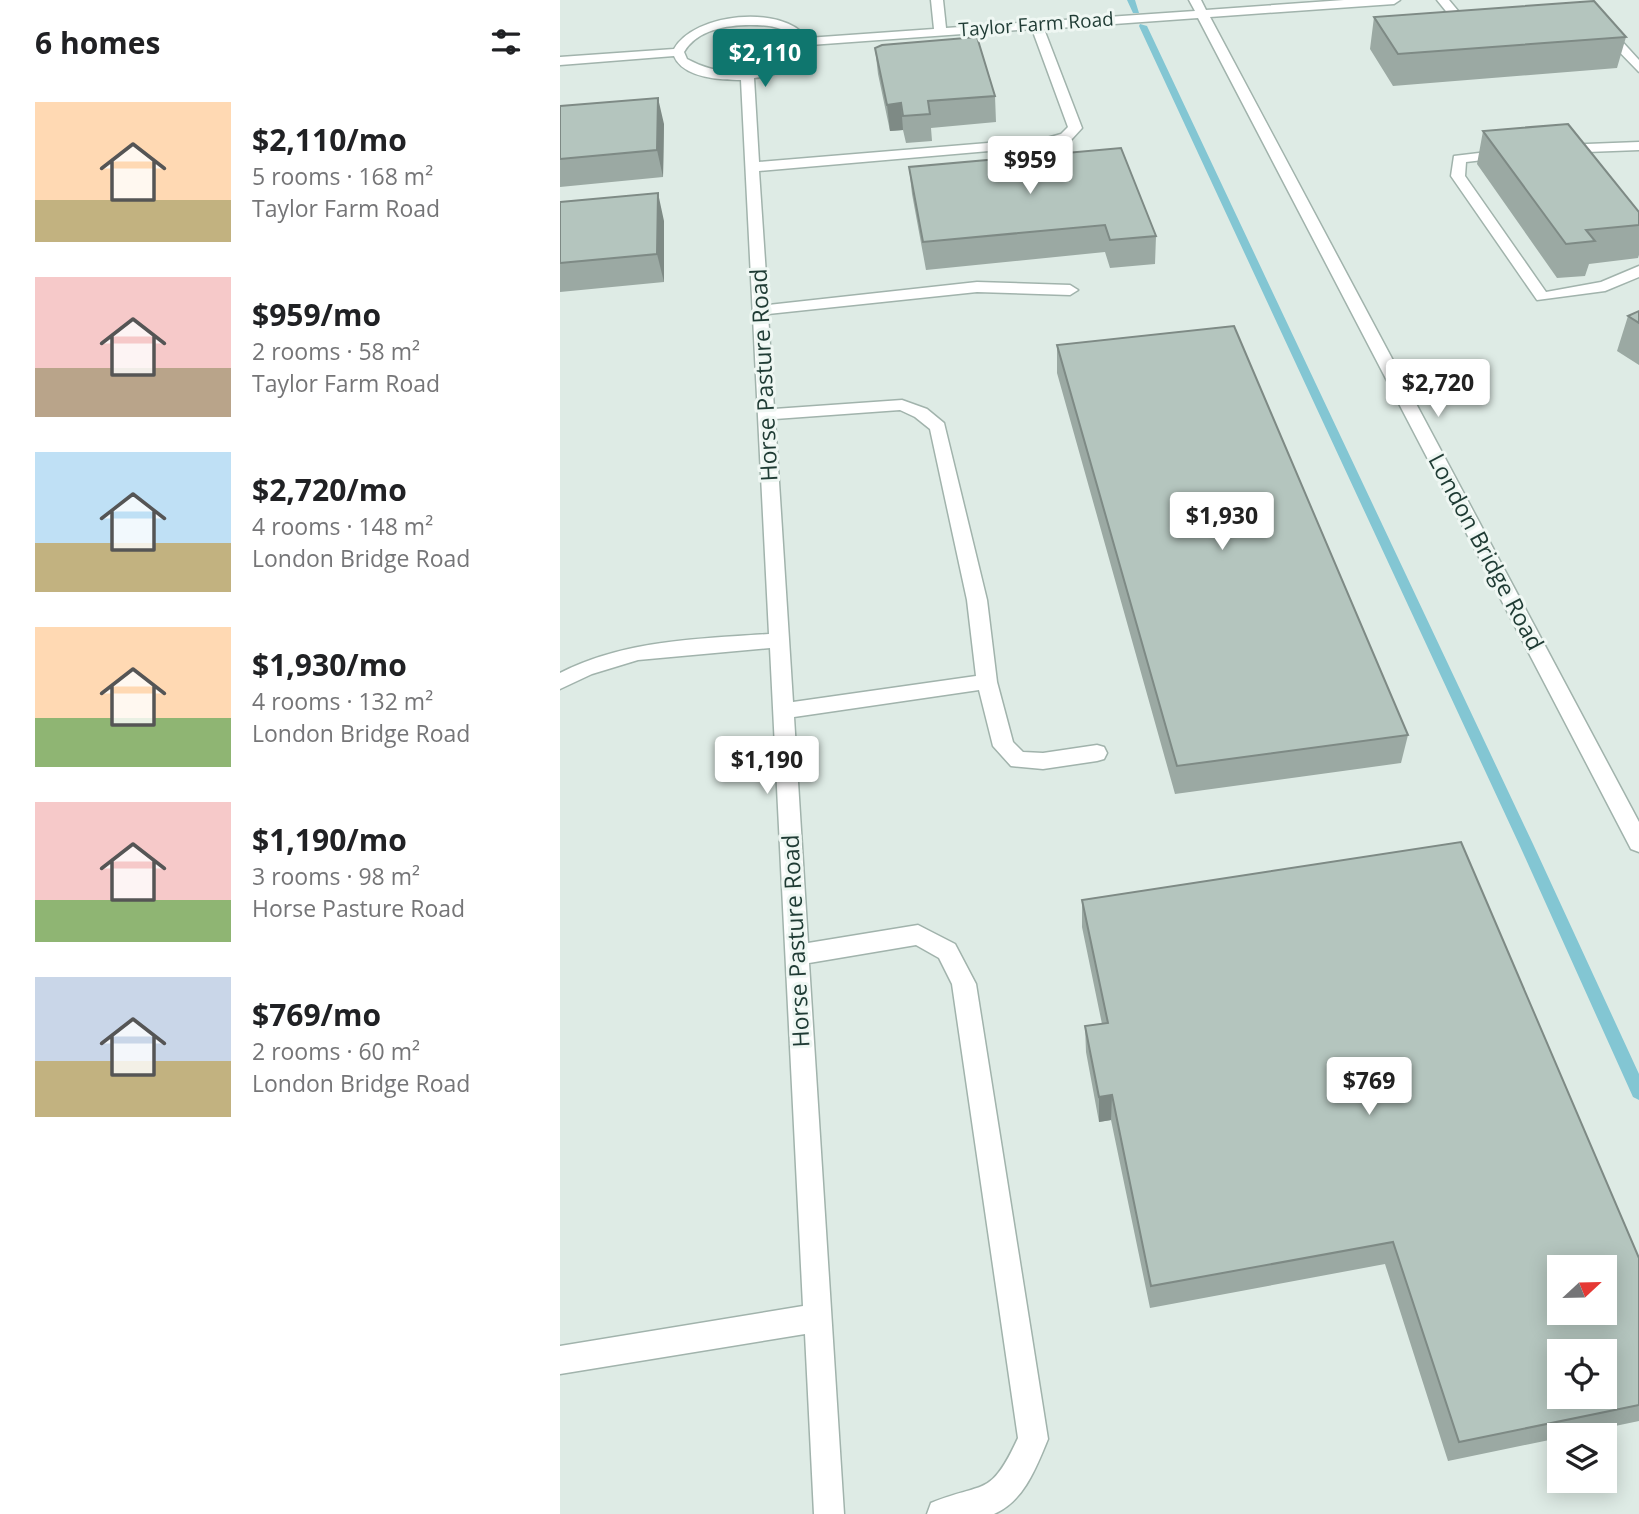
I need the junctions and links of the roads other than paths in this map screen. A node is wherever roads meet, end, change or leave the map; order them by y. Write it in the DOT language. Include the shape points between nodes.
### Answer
graph roads {
  1 [pos="937,0"];
  2 [pos="1394,0"];
  3 [pos="1443,0"];
  4 [pos="1348,1"];
  5 [pos="1159,3"];
  6 [pos="1199,6"];
  7 [pos="1130,18"];
  8 [pos="1598,22"];
  9 [pos="1036,24"];
  10 [pos="1493,27"];
  11 [pos="940,31"];
  12 [pos="804,42"];
  13 [pos="678,52"];
  14 [pos="560,61"];
  15 [pos="1639,68"];
  16 [pos="747,75"];
  17 [pos="1639,146"];
  18 [pos="752,167"];
  19 [pos="1639,271"];
  20 [pos="1070,290"];
  21 [pos="760,310"];
  22 [pos="766,415"];
  23 [pos="779,640"];
  24 [pos="560,682"];
  25 [pos="987,682"];
  26 [pos="783,711"];
  27 [pos="1097,753"];
  28 [pos="1639,844"];
  29 [pos="797,955"];
  30 [pos="818,1318"];
  31 [pos="560,1360"];
  32 [pos="829,1514"];
  33 [pos="942,1514"];
  1 -- 11 [label="street"];
  2 -- 4 [label="street, Taylor Farm Road"];
  3 -- 10 [label="street" via="1466,28"];
  4 -- 6 [label="street, Taylor Farm Road"];
  5 -- 7 [label="street"];
  6 -- 7 [label="street, Taylor Farm Road"];
  6 -- 28 [label="street, London Bridge Road"];
  7 -- 9 [label="street, Taylor Farm Road"];
  8 -- 15 [label="street"];
  9 -- 11 [label="street, Taylor Farm Road"];
  9 -- 18 [label="street" via="1075,128 1066,137"];
  11 -- 12 [label="street, Taylor Farm Road"];
  12 -- 13 [label="street" via="790,28 741,16 691,35"];
  12 -- 16 [label="street" via="803,50 783,66"];
  13 -- 14 [label="street"];
  13 -- 16 [label="street" via="681,61 707,74"];
  16 -- 18 [label="street, Horse Pasture Road"];
  17 -- 19 [label="street" via="1459,159 1458,176 1542,297 1605,286"];
  18 -- 21 [label="street, Horse Pasture Road"];
  20 -- 21 [label="street" via="982,287"];
  21 -- 22 [label="street, Horse Pasture Road"];
  22 -- 23 [label="street, Horse Pasture Road"];
  22 -- 25 [label="street" via="902,405 938,427 977,600"];
  23 -- 24 [label="street" via="617,657"];
  23 -- 26 [label="street, Horse Pasture Road"];
  25 -- 26 [label="street"];
  25 -- 27 [label="street" via="1003,746 1018,760"];
  26 -- 29 [label="street, Horse Pasture Road"];
  29 -- 30 [label="street, Horse Pasture Road"];
  29 -- 33 [label="street" via="918,935 947,951 964,984 1033,1439 1013,1484 984,1507"];
  30 -- 31 [label="street"];
  30 -- 32 [label="street, Horse Pasture Road"];
}
